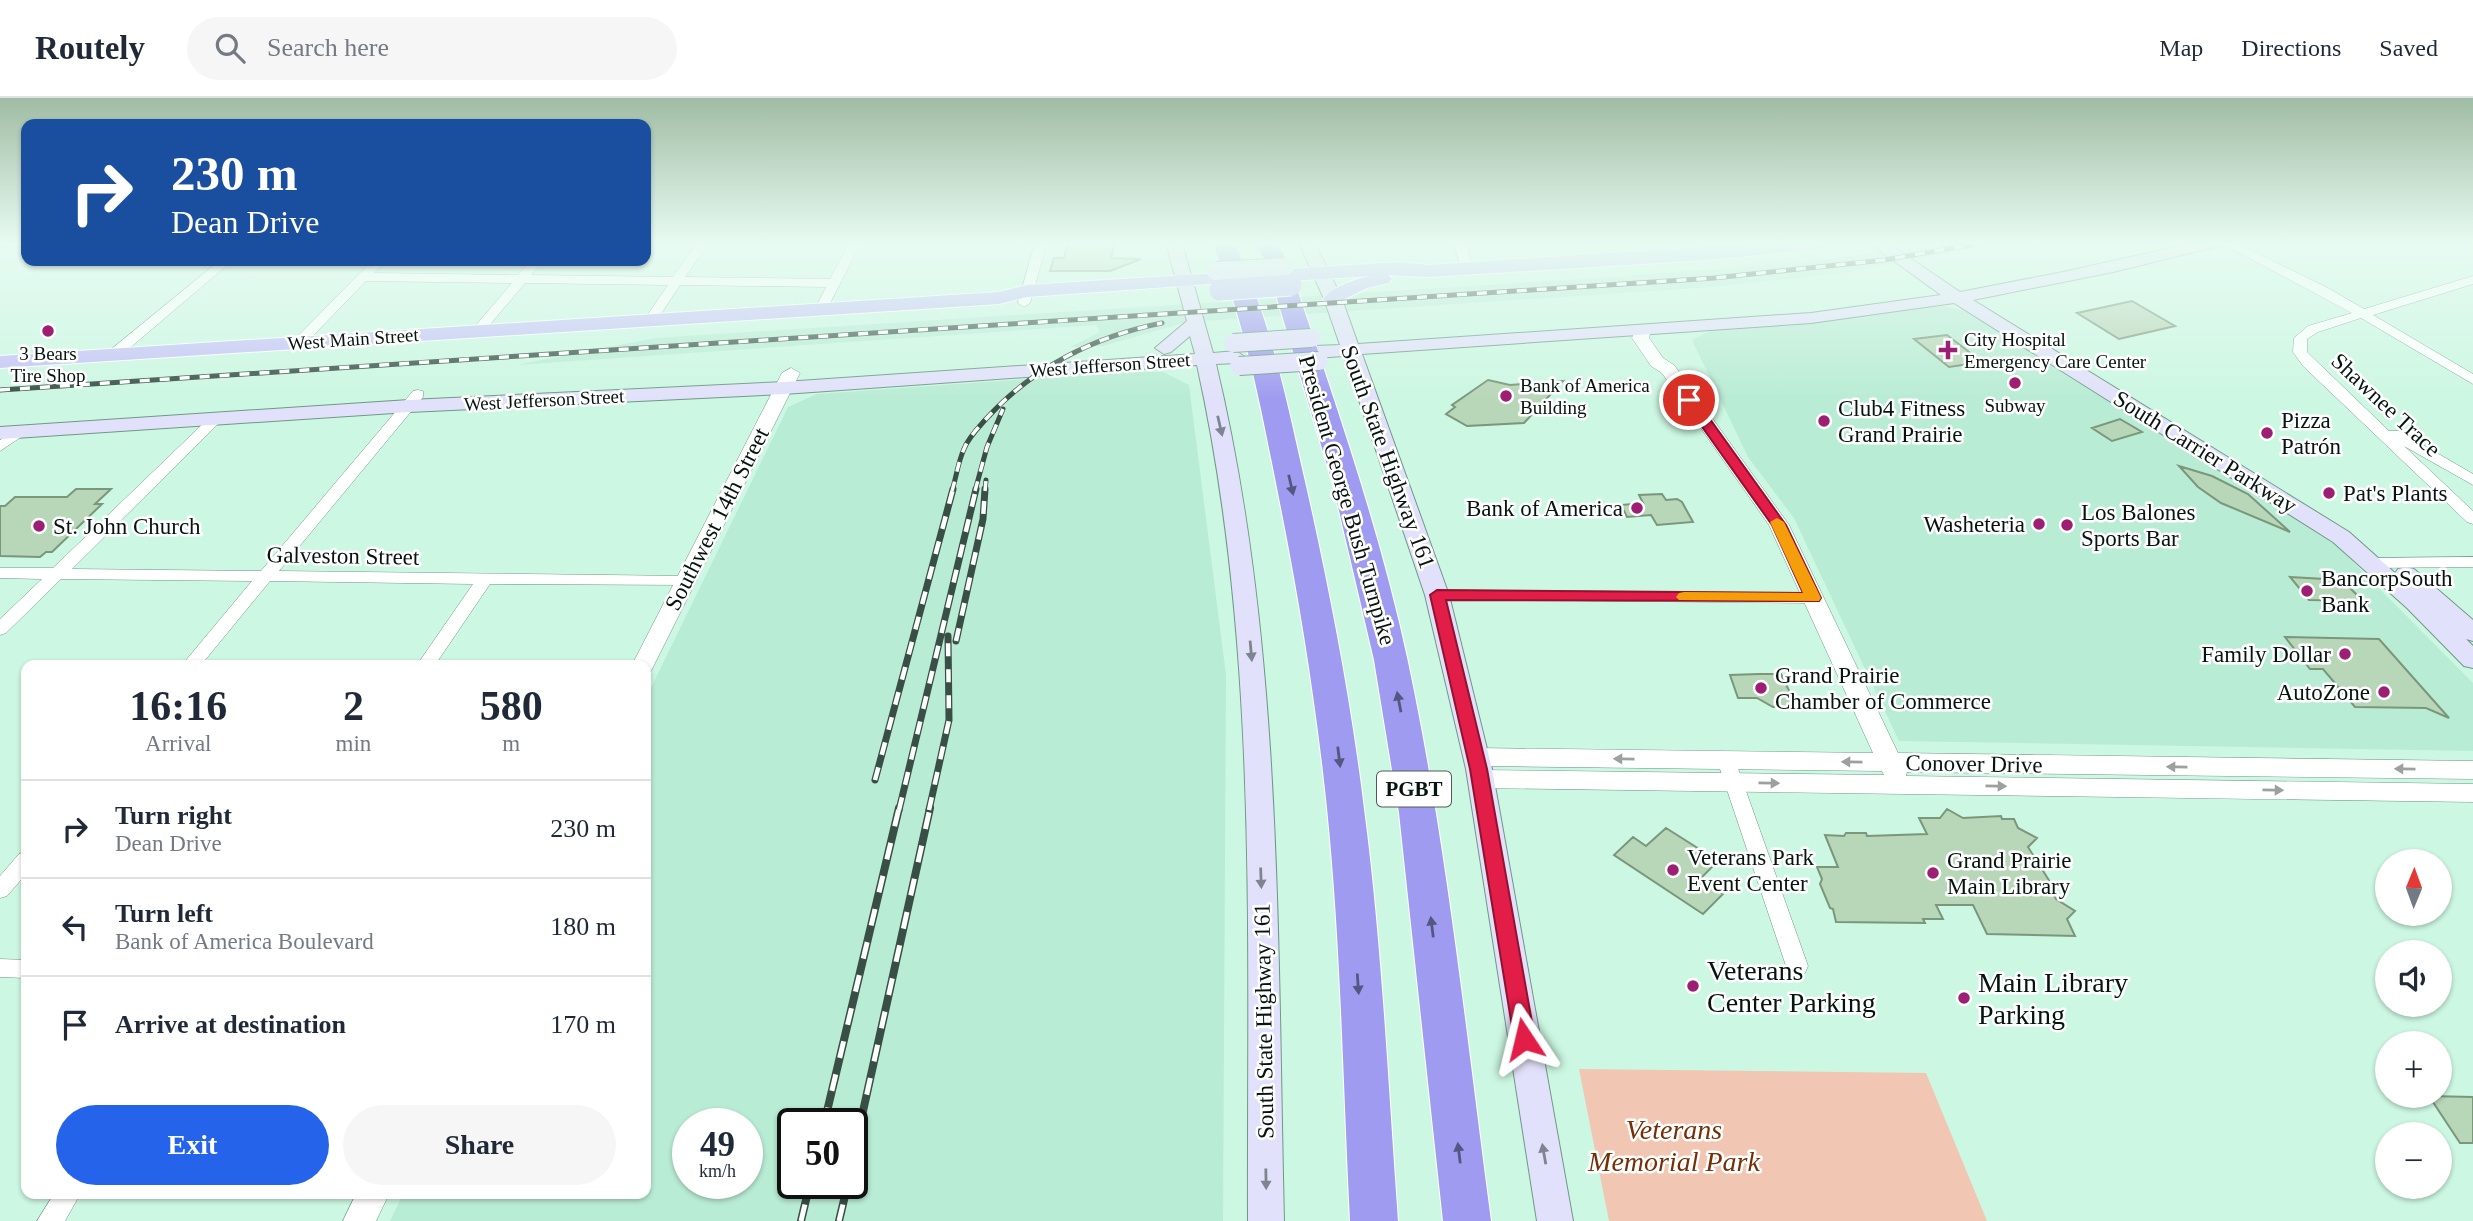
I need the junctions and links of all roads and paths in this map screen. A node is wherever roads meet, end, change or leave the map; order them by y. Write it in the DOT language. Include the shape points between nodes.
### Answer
graph roads {
  1 [pos="185,295"];
  2 [pos="345,295"];
  3 [pos="507,295"];
  4 [pos="667,295"];
  5 [pos="828,295"];
  6 [pos="1034,295"];
  7 [pos="1040,295"];
  8 [pos="1189,295"];
  9 [pos="1243,295"];
  10 [pos="1287,295"];
  11 [pos="1329,295"];
  12 [pos="1875,295"];
  13 [pos="1940,295"];
  14 [pos="1964,295"];
  15 [pos="1978,295"];
  16 [pos="2331,295"];
  17 [pos="2429,295"];
  18 [pos="1026,297"];
  19 [pos="821,309"];
  20 [pos="2362,314"];
  21 [pos="650,320"];
  22 [pos="1196,323"];
  23 [pos="1639,324"];
  24 [pos="477,331"];
  25 [pos="298,343"];
  26 [pos="1397,347"];
  27 [pos="1315,350"];
  28 [pos="1203,352"];
  29 [pos="113,355"];
  30 [pos="1160,355"];
  31 [pos="1236,356"];
  32 [pos="1354,360"];
  33 [pos="0,362"];
  34 [pos="787,380"];
  35 [pos="2473,380"];
  36 [pos="1212,388"];
  37 [pos="414,400"];
  38 [pos="2359,411"];
  39 [pos="215,420"];
  40 [pos="0,422"];
  41 [pos="9,432"];
  42 [pos="0,447"];
  43 [pos="2473,480"];
  44 [pos="2473,519"];
  45 [pos="2473,562"];
  46 [pos="2381,563"];
  47 [pos="0,573"];
  48 [pos="56,574"];
  49 [pos="265,578"];
  50 [pos="484,580"];
  51 [pos="685,581"];
  52 [pos="1437,595"];
  53 [pos="1813,598"];
  54 [pos="0,629"];
  55 [pos="2473,633"];
  56 [pos="195,660"];
  57 [pos="429,660"];
  58 [pos="646,660"];
  59 [pos="2473,660"];
  60 [pos="1478,768"];
  61 [pos="2473,770"];
  62 [pos="1730,771"];
  63 [pos="1896,774"];
  64 [pos="2473,793"];
  65 [pos="21,866"];
  66 [pos="0,890"];
  67 [pos="1797,966"];
  68 [pos="0,968"];
  69 [pos="21,969"];
  70 [pos="65,1199"];
  71 [pos="370,1199"];
  72 [pos="50,1221"];
  73 [pos="359,1221"];
  74 [pos="1266,1221"];
  75 [pos="1374,1221"];
  76 [pos="1467,1221"];
  77 [pos="1555,1221"];
  1 -- 29 [label="street"];
  2 -- 25 [label="street"];
  3 -- 24 [label="street"];
  4 -- 21 [label="street"];
  5 -- 19 [label="street"];
  6 -- 18 [label="main road, West Main Street"];
  7 -- 18 [label="main road, West Main Street"];
  8 -- 22 [label="main road, South State Highway 161"];
  9 -- 75 [label="highway, President George Bush Turnpike / PGBT, one-way" via="1266,371 1326,661 1346,813"];
  76 -- 10 [label="highway, President George Bush Turnpike / PGBT, one-way" via="1418,813 1391,660 1347,485"];
  11 -- 32 [label="main road, South State Highway 161"];
  12 -- 23 [label="main road"];
  13 -- 23 [label="main road" via="1811,318"];
  14 -- 46 [label="main road, South Carrier Parkway"];
  15 -- 46 [label="main road, South Carrier Parkway" via="2141,401 2315,503"];
  16 -- 20 [label="street"];
  17 -- 20 [label="street"];
  18 -- 19 [label="main road, West Main Street"];
  19 -- 21 [label="main road, West Main Street"];
  20 -- 35 [label="street"];
  20 -- 38 [label="street, Shawnee Trace" via="2313,329 2301,338 2300,352"];
  21 -- 24 [label="main road, West Main Street"];
  22 -- 28 [label="main road, South State Highway 161"];
  22 -- 30 [label="main road"];
  23 -- 26 [label="main road"];
  23 -- 32 [label="main road"];
  23 -- 53 [label="street" via="1640,338 1668,369 1779,525"];
  24 -- 25 [label="main road, West Main Street"];
  25 -- 29 [label="main road, West Main Street"];
  26 -- 32 [label="main road"];
  26 -- 32 [label="main road" via="1371,361"];
  27 -- 31 [label="main road, West Jefferson Street, bridge"];
  27 -- 32 [label="main road"];
  27 -- 32 [label="main road" via="1344,365"];
  28 -- 30 [label="main road, West Jefferson Street"];
  28 -- 31 [label="main road, West Jefferson Street"];
  28 -- 36 [label="main road, South State Highway 161"];
  29 -- 33 [label="main road, West Main Street"];
  30 -- 34 [label="main road, West Jefferson Street"];
  30 -- 36 [label="main road"];
  31 -- 36 [label="main road"];
  32 -- 52 [label="main road, South State Highway 161"];
  34 -- 37 [label="main road, West Jefferson Street"];
  34 -- 51 [label="street, Southwest 14th Street"];
  36 -- 74 [label="main road, South State Highway 161, one-way" via="1242,558 1252,673 1262,884"];
  37 -- 39 [label="main road, West Jefferson Street"];
  37 -- 40 [label="main road, West Jefferson Street"];
  37 -- 49 [label="street"];
  38 -- 43 [label="street"];
  38 -- 44 [label="street, Shawnee Trace"];
  39 -- 41 [label="main road, West Jefferson Street"];
  39 -- 48 [label="street"];
  41 -- 42 [label="street"];
  45 -- 46 [label="street"];
  46 -- 55 [label="main road, South Carrier Parkway"];
  46 -- 59 [label="main road, South Carrier Parkway"];
  47 -- 48 [label="street, Galveston Street"];
  48 -- 49 [label="street, Galveston Street"];
  48 -- 54 [label="street"];
  49 -- 50 [label="street, Galveston Street"];
  49 -- 56 [label="street"];
  50 -- 51 [label="street, Galveston Street"];
  50 -- 57 [label="street"];
  51 -- 58 [label="street, Southwest 14th Street"];
  52 -- 53 [label="street"];
  52 -- 60 [label="main road, South State Highway 161"];
  53 -- 63 [label="street"];
  60 -- 62 [label="street, Conover Drive"];
  77 -- 60 [label="main road, South State Highway 161, one-way"];
  61 -- 63 [label="street, Conover Drive, one-way"];
  62 -- 63 [label="street, Conover Drive"];
  62 -- 67 [label="street"];
  63 -- 64 [label="street, Conover Drive, one-way"];
  65 -- 66 [label="street"];
  68 -- 69 [label="street"];
  70 -- 72 [label="street"];
  71 -- 73 [label="street"];
}
